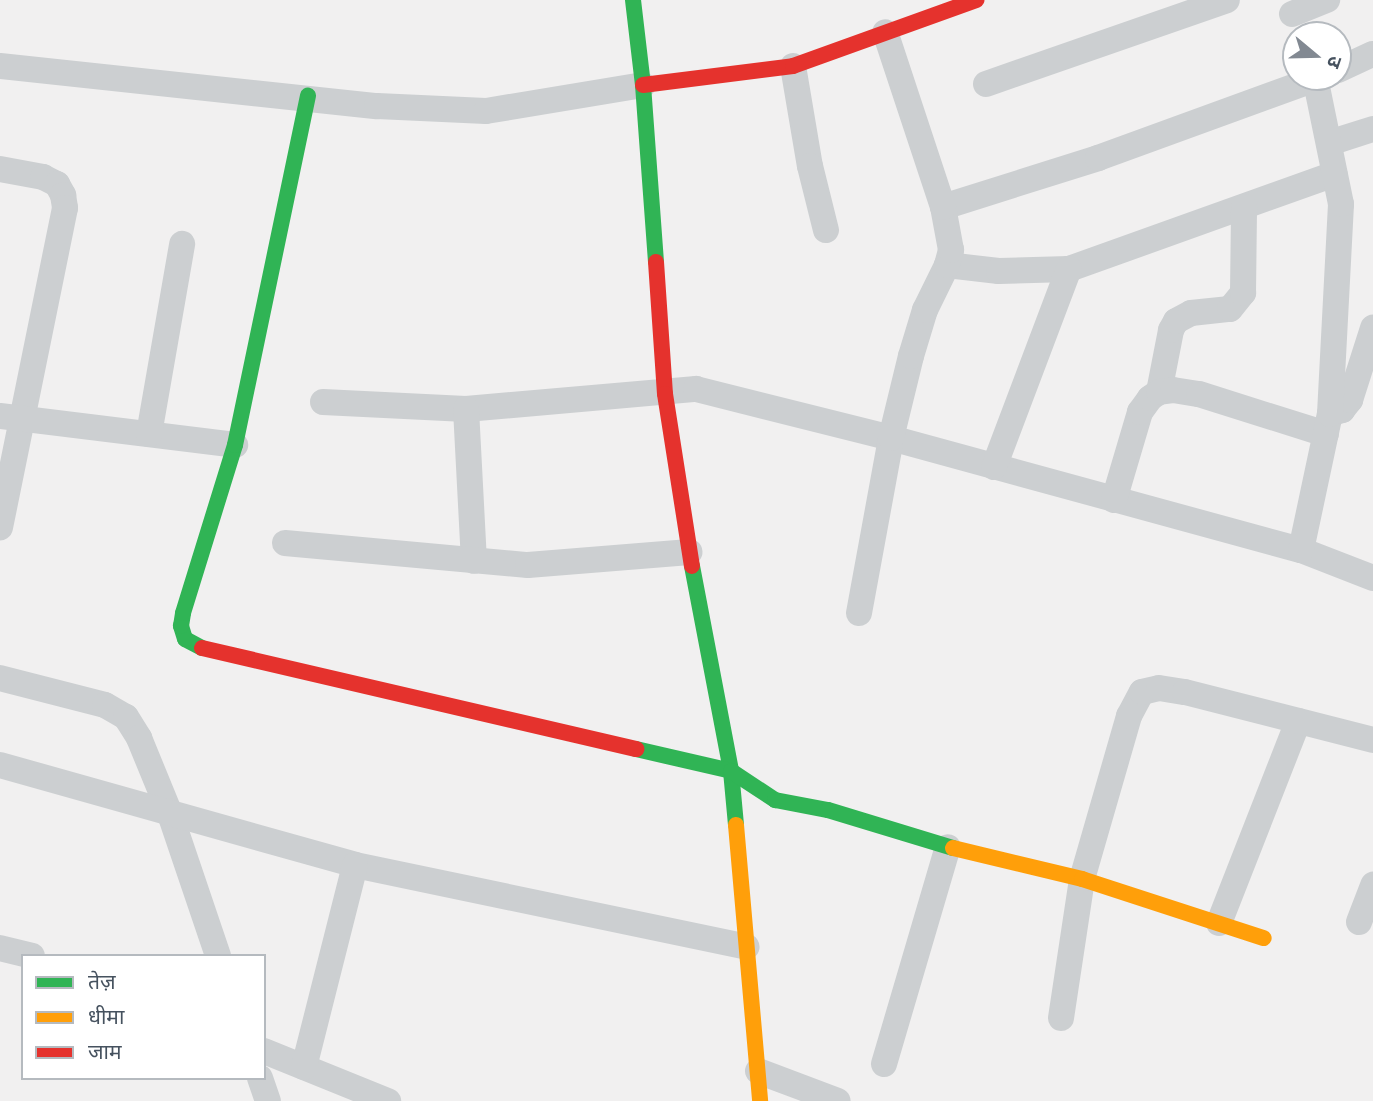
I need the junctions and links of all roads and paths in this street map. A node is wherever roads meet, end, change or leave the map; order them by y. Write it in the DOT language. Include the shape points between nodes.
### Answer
graph roads {
  1 [pos="633,0"];
  2 [pos="976,0"];
  3 [pos="1227,0"];
  4 [pos="1327,0"];
  5 [pos="928,8"];
  6 [pos="1293,16"];
  7 [pos="885,32"];
  8 [pos="1373,54"];
  9 [pos="1352,63"];
  10 [pos="0,66"];
  11 [pos="793,66"];
  12 [pos="643,85"];
  13 [pos="986,85"];
  14 [pos="1282,91"];
  15 [pos="1324,91"];
  16 [pos="308,96"];
  17 [pos="1373,129"];
  18 [pos="1329,143"];
  19 [pos="0,169"];
  20 [pos="1334,174"];
  21 [pos="943,207"];
  22 [pos="1244,207"];
  23 [pos="826,230"];
  24 [pos="182,244"];
  25 [pos="947,265"];
  26 [pos="1069,269"];
  27 [pos="1373,328"];
  28 [pos="1367,369"];
  29 [pos="1160,392"];
  30 [pos="665,394"];
  31 [pos="323,402"];
  32 [pos="466,409"];
  33 [pos="12,418"];
  34 [pos="1328,424"];
  35 [pos="149,434"];
  36 [pos="891,438"];
  37 [pos="235,445"];
  38 [pos="994,467"];
  39 [pos="1114,500"];
  40 [pos="0,527"];
  41 [pos="285,543"];
  42 [pos="1301,550"];
  43 [pos="689,552"];
  44 [pos="474,561"];
  45 [pos="1373,578"];
  46 [pos="859,613"];
  47 [pos="0,678"];
  48 [pos="1298,721"];
  49 [pos="1373,740"];
  50 [pos="0,765"];
  51 [pos="731,771"];
  52 [pos="169,811"];
  53 [pos="948,848"];
  54 [pos="355,865"];
  55 [pos="1082,879"];
  56 [pos="1373,886"];
  57 [pos="1359,922"];
  58 [pos="1219,923"];
  59 [pos="1264,938"];
  60 [pos="747,947"];
  61 [pos="0,948"];
  62 [pos="24,954"];
  63 [pos="217,954"];
  64 [pos="1060,1018"];
  65 [pos="266,1052"];
  66 [pos="884,1063"];
  67 [pos="304,1067"];
  68 [pos="758,1072"];
  69 [pos="261,1080"];
  70 [pos="268,1101"];
  71 [pos="388,1101"];
  72 [pos="760,1101"];
  73 [pos="838,1101"];
  1 -- 12 [label="street"];
  2 -- 5 [label="street"];
  3 -- 13 [label="street"];
  4 -- 6 [label="street"];
  5 -- 7 [label="street"];
  7 -- 11 [label="street"];
  7 -- 21 [label="street"];
  8 -- 9 [label="street"];
  10 -- 16 [label="street"];
  11 -- 12 [label="street"];
  11 -- 23 [label="street"];
  12 -- 16 [label="street" via="486,111 377,106"];
  12 -- 30 [label="street"];
  14 -- 21 [label="street" via="1098,158"];
  15 -- 18 [label="street"];
  16 -- 37 [label="street"];
  17 -- 18 [label="street"];
  18 -- 20 [label="street"];
  19 -- 33 [label="street" via="57,184 65,208"];
  20 -- 22 [label="street"];
  20 -- 34 [label="street" via="1341,204"];
  21 -- 25 [label="street" via="950,235"];
  22 -- 26 [label="street"];
  22 -- 29 [label="street" via="1243,293 1230,309 1191,313 1176,321"];
  24 -- 35 [label="street"];
  25 -- 26 [label="street" via="999,271"];
  25 -- 36 [label="street" via="925,310"];
  26 -- 38 [label="street"];
  27 -- 28 [label="street"];
  28 -- 34 [label="street" via="1350,400"];
  29 -- 34 [label="street" via="1199,394"];
  29 -- 39 [label="street" via="1140,412"];
  30 -- 32 [label="street"];
  30 -- 36 [label="street" via="696,389"];
  30 -- 43 [label="street"];
  31 -- 32 [label="street"];
  32 -- 44 [label="street"];
  33 -- 35 [label="street"];
  33 -- 40 [label="street"];
  34 -- 42 [label="street"];
  35 -- 37 [label="street"];
  36 -- 38 [label="street"];
  36 -- 46 [label="street"];
  37 -- 51 [label="street" via="183,613 182,633 191,643"];
  38 -- 39 [label="street"];
  39 -- 42 [label="street"];
  41 -- 44 [label="street"];
  42 -- 45 [label="street"];
  43 -- 44 [label="street" via="528,565"];
  43 -- 51 [label="street"];
  47 -- 52 [label="street" via="117,709 139,738"];
  48 -- 49 [label="street"];
  48 -- 55 [label="street" via="1185,692 1159,688 1142,692 1129,716"];
  48 -- 58 [label="street"];
  50 -- 52 [label="street"];
  51 -- 53 [label="street" via="775,800 828,810"];
  51 -- 60 [label="street"];
  52 -- 54 [label="street"];
  52 -- 63 [label="street"];
  53 -- 55 [label="street"];
  53 -- 66 [label="street"];
  54 -- 60 [label="street"];
  54 -- 67 [label="street"];
  55 -- 58 [label="street"];
  55 -- 64 [label="street"];
  56 -- 57 [label="street"];
  58 -- 59 [label="street"];
  60 -- 68 [label="street"];
  61 -- 62 [label="street"];
  65 -- 67 [label="street"];
  67 -- 71 [label="street"];
  68 -- 72 [label="street"];
  68 -- 73 [label="street"];
  69 -- 70 [label="street"];
}
